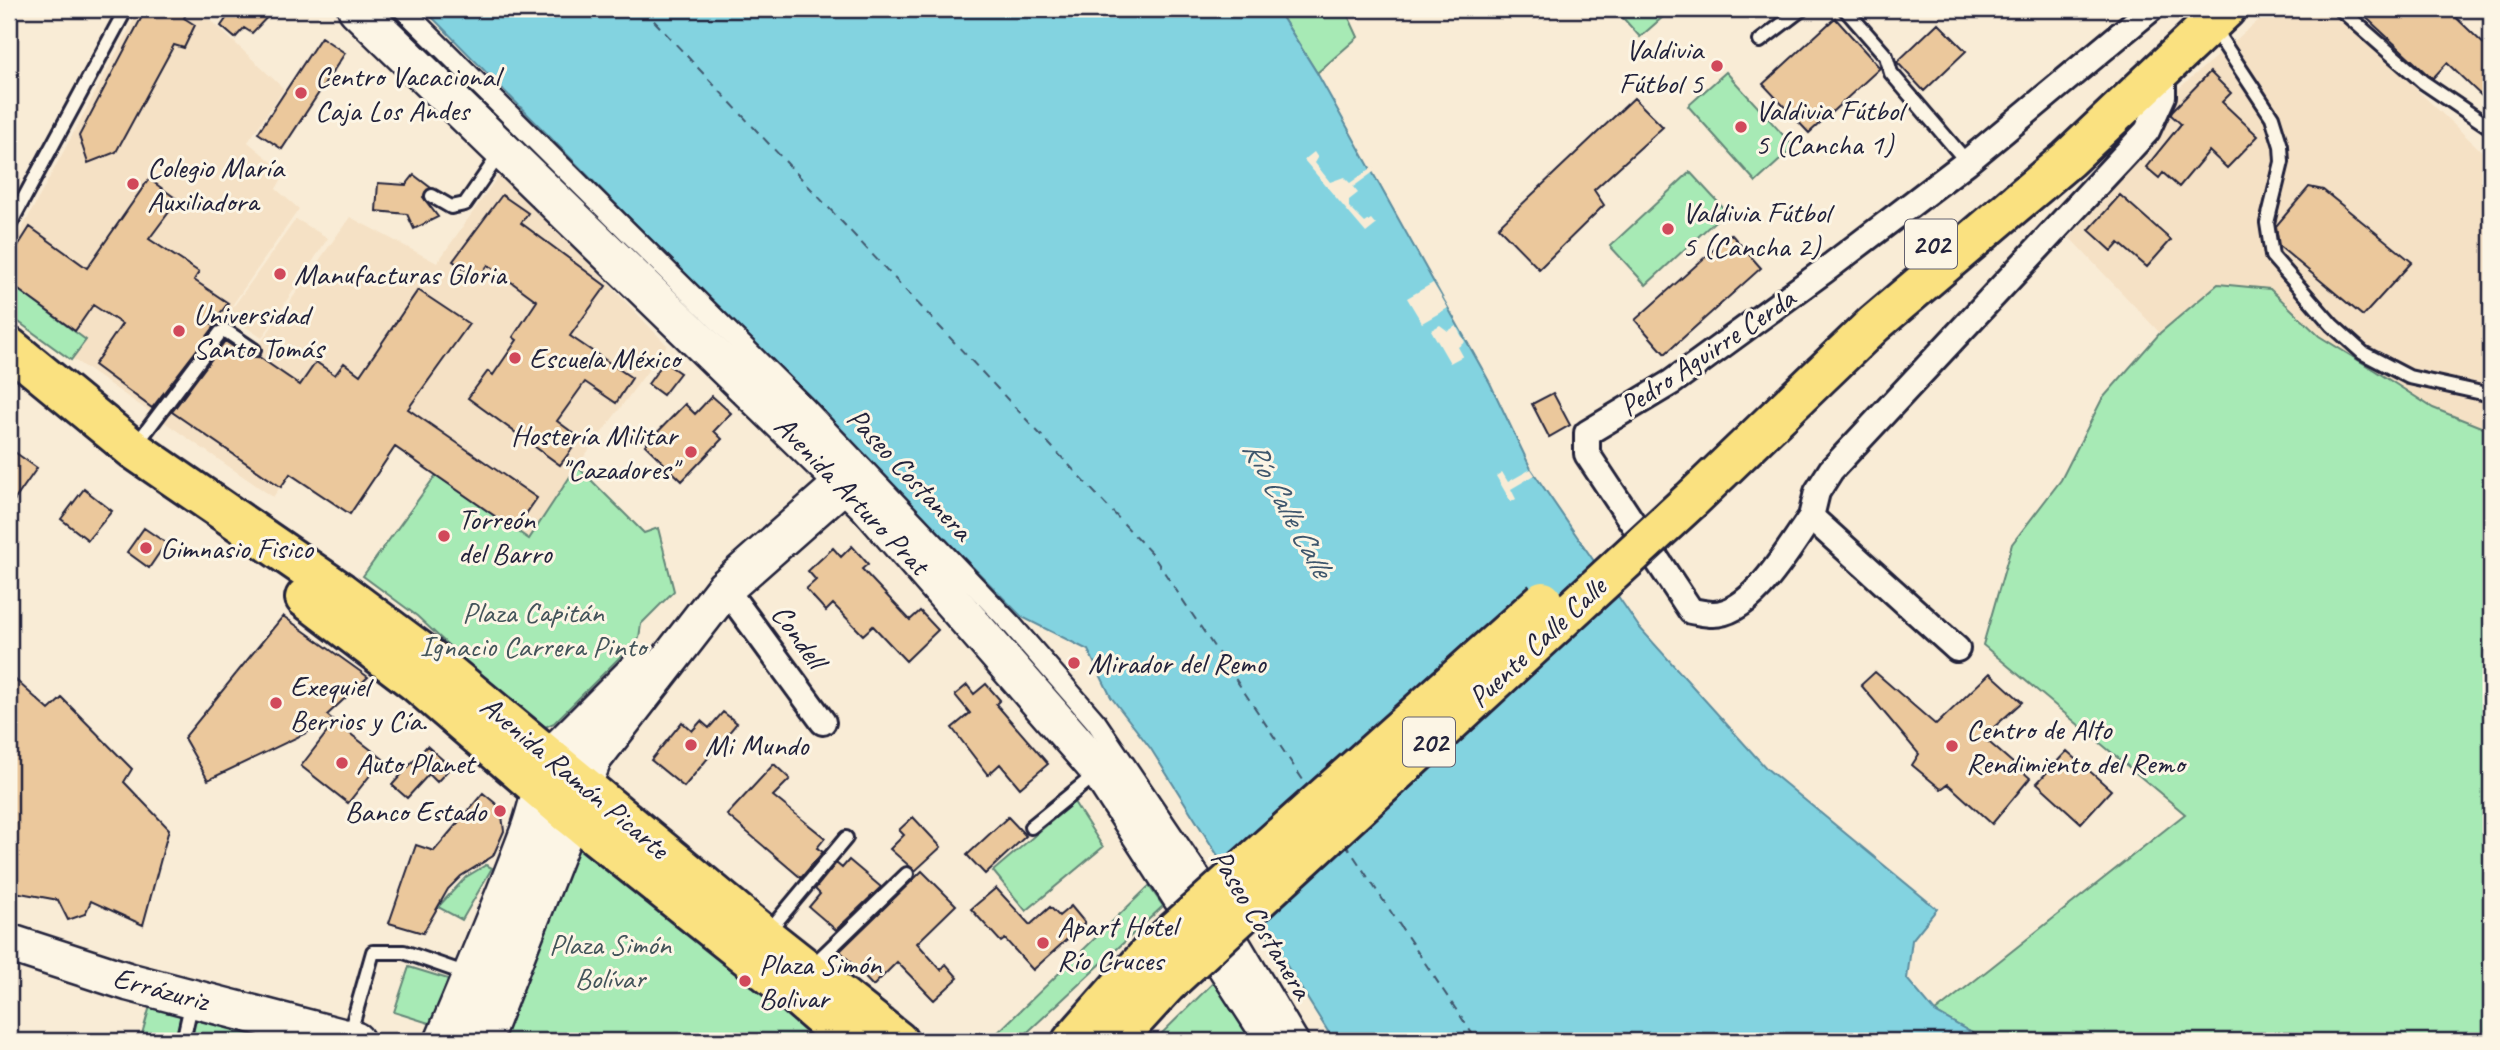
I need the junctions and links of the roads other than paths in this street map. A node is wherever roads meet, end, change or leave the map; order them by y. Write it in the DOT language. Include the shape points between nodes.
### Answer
graph roads {
  1 [pos="126,9"];
  2 [pos="357,9"];
  3 [pos="403,9"];
  4 [pos="1802,9"];
  5 [pos="1845,9"];
  6 [pos="2151,9"];
  7 [pos="2340,9"];
  8 [pos="2206,12"];
  9 [pos="1760,41"];
  10 [pos="2163,68"];
  11 [pos="2491,128"];
  12 [pos="502,152"];
  13 [pos="1967,162"];
  14 [pos="432,196"];
  15 [pos="9,226"];
  16 [pos="9,347"];
  17 [pos="254,350"];
  18 [pos="9,380"];
  19 [pos="2491,395"];
  20 [pos="133,449"];
  21 [pos="845,482"];
  22 [pos="1681,492"];
  23 [pos="1811,517"];
  24 [pos="725,588"];
  25 [pos="700,618"];
  26 [pos="1957,649"];
  27 [pos="823,722"];
  28 [pos="1100,771"];
  29 [pos="547,773"];
  30 [pos="577,800"];
  31 [pos="1031,827"];
  32 [pos="846,838"];
  33 [pos="907,874"];
  34 [pos="765,936"];
  35 [pos="9,943"];
  36 [pos="808,970"];
  37 [pos="1157,970"];
  38 [pos="486,981"];
  39 [pos="193,998"];
  40 [pos="300,1033"];
  41 [pos="352,1040"];
  42 [pos="484,1040"];
  43 [pos="183,1041"];
  44 [pos="444,1041"];
  45 [pos="848,1041"];
  46 [pos="898,1041"];
  47 [pos="1072,1041"];
  48 [pos="1115,1041"];
  49 [pos="1275,1041"];
  50 [pos="1299,1041"];
  1 -- 15 [label="lane"];
  2 -- 12 [label="main road, Avenida Arturo Prat"];
  3 -- 50 [label="street, Paseo Costanera" via="806,408 1012,625 1096,722 1203,880"];
  4 -- 9 [label="lane"];
  5 -- 13 [label="lane" via="1886,55 1891,73"];
  6 -- 13 [label="street, Pedro Aguirre Cerda"];
  7 -- 11 [label="lane" via="2423,82"];
  8 -- 10 [label="main road, 202"];
  8 -- 19 [label="lane" via="2277,131 2282,162 2267,223 2272,256 2363,353 2409,377"];
  8 -- 22 [label="main road, Pedro Aguirre Cerda / 202" via="1871,293"];
  10 -- 22 [label="main road, 202" via="2067,159"];
  10 -- 23 [label="street, Pedro Aguirre Cerda" via="2163,96 2147,131 1831,470 1817,492"];
  12 -- 14 [label="lane" via="465,204 451,208"];
  12 -- 21 [label="main road, Avenida Arturo Prat"];
  13 -- 23 [label="street, Pedro Aguirre Cerda" via="1672,382 1587,433 1587,454 1691,611 1714,615 1745,602"];
  16 -- 20 [label="main road, Avenida Ramón Picarte"];
  17 -- 20 [label="lane" via="234,335 220,333"];
  18 -- 29 [label="main road, Avenida Ramón Picarte" via="418,684"];
  20 -- 29 [label="main road, Avenida Ramón Picarte" via="341,592"];
  21 -- 24 [label="main road"];
  21 -- 28 [label="main road, Avenida Arturo Prat"];
  22 -- 37 [label="main road, Puente Calle Calle / 202, bridge"];
  23 -- 26 [label="street"];
  24 -- 25 [label="main road"];
  24 -- 27 [label="street, Condell"];
  25 -- 29 [label="main road" via="672,635 561,747"];
  25 -- 30 [label="main road" via="593,758"];
  28 -- 31 [label="lane"];
  28 -- 49 [label="main road, Avenida Arturo Prat"];
  29 -- 30 [label="main road, Avenida Ramón Picarte"];
  29 -- 38 [label="main road"];
  30 -- 34 [label="main road, Avenida Ramón Picarte"];
  30 -- 38 [label="main road"];
  30 -- 45 [label="main road, Avenida Ramón Picarte"];
  32 -- 34 [label="lane"];
  33 -- 36 [label="lane"];
  34 -- 36 [label="main road, Avenida Ramón Picarte"];
  35 -- 39 [label="main road, Errázuriz"];
  36 -- 46 [label="main road, Avenida Ramón Picarte"];
  37 -- 47 [label="main road, 202"];
  37 -- 48 [label="main road, 202"];
  38 -- 41 [label="lane" via="404,952 373,952"];
  38 -- 42 [label="main road"];
  38 -- 44 [label="main road"];
  39 -- 40 [label="main road, Errázuriz"];
  39 -- 43 [label="lane"];
  40 -- 41 [label="main road, Errázuriz"];
}
